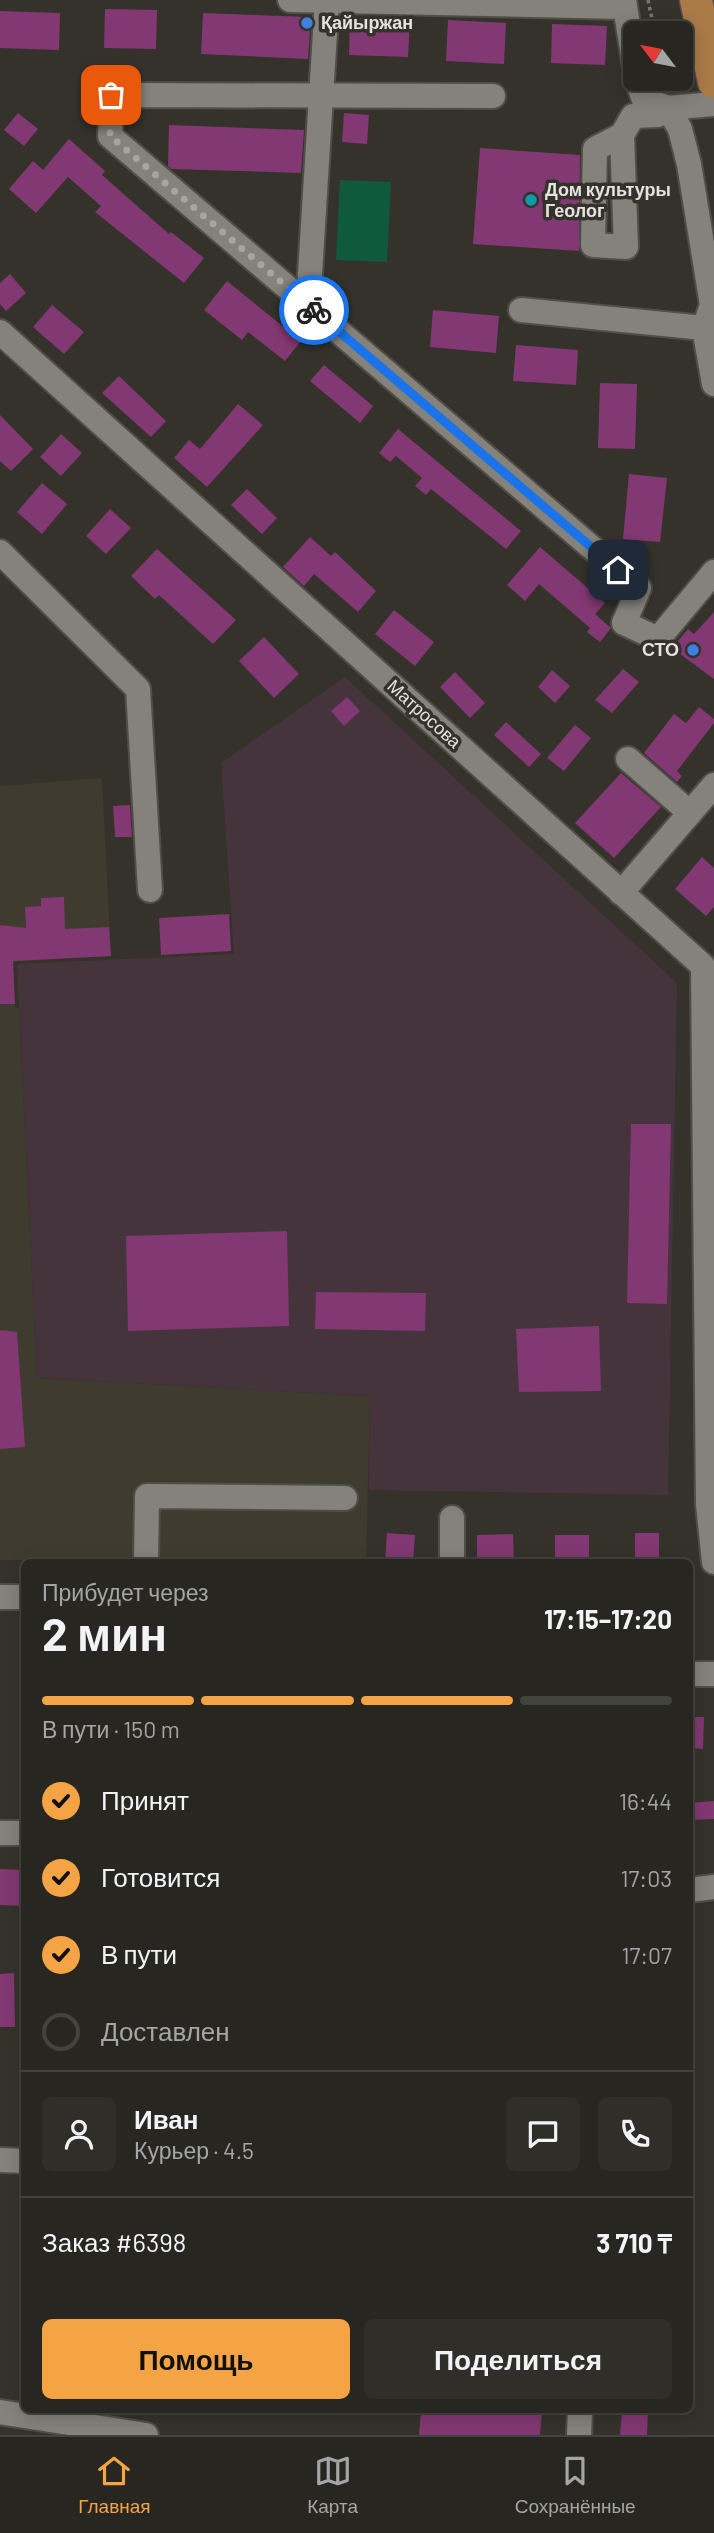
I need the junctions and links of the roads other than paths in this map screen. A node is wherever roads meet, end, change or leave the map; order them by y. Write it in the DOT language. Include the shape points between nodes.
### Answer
graph roads {
  1 [pos="290,0"];
  2 [pos="696,0"];
  3 [pos="327,1"];
  4 [pos="632,2"];
  5 [pos="633,21"];
  6 [pos="714,82"];
  7 [pos="641,91"];
  8 [pos="321,95"];
  9 [pos="493,96"];
  10 [pos="714,104"];
  11 [pos="668,108"];
  12 [pos="622,135"];
  13 [pos="309,306"];
  14 [pos="521,310"];
  15 [pos="704,328"];
  16 [pos="0,332"];
  17 [pos="714,384"];
  18 [pos="0,552"];
  19 [pos="714,572"];
  20 [pos="628,759"];
  21 [pos="714,785"];
  22 [pos="690,813"];
  23 [pos="150,890"];
  24 [pos="621,892"];
  25 [pos="708,1151"];
  26 [pos="345,1498"];
  27 [pos="452,1518"];
  28 [pos="146,1559"];
  29 [pos="452,1559"];
  30 [pos="714,1562"];
  31 [pos="0,1597"];
  32 [pos="21,1597"];
  33 [pos="693,1674"];
  34 [pos="714,1674"];
  35 [pos="0,1833"];
  36 [pos="21,1833"];
  37 [pos="714,1887"];
  38 [pos="693,1890"];
  39 [pos="0,2160"];
  40 [pos="21,2161"];
  41 [pos="0,2412"];
  42 [pos="580,2413"];
  43 [pos="117,2420"];
  44 [pos="89,2430"];
  45 [pos="146,2435"];
  46 [pos="579,2435"];
  1 -- 3 [label="street"];
  2 -- 6 [label="main road"];
  3 -- 4 [label="street"];
  3 -- 8 [label="street"];
  4 -- 5 [label="street"];
  7 -- 11 [label="street" via="644,100"];
  8 -- 9 [label="street"];
  8 -- 13 [label="street"];
  8 -- 13 [label="street" via="111,95 110,136"];
  10 -- 11 [label="street"];
  11 -- 12 [label="street" via="658,115 633,117"];
  11 -- 15 [label="street" via="680,129 709,284 712,305"];
  13 -- 19 [label="street" via="639,588 624,623 658,639"];
  14 -- 15 [label="street"];
  15 -- 17 [label="street"];
  16 -- 24 [label="street, Матросова"];
  18 -- 23 [label="street" via="138,689"];
  20 -- 22 [label="street"];
  21 -- 22 [label="street"];
  22 -- 24 [label="street"];
  24 -- 25 [label="street, Матросова" via="703,966"];
  25 -- 30 [label="street, Матросова" via="708,1504"];
  26 -- 28 [label="street" via="146,1496"];
  27 -- 29 [label="street"];
  31 -- 32 [label="street"];
  33 -- 34 [label="street"];
  35 -- 36 [label="street"];
  37 -- 38 [label="street"];
  39 -- 40 [label="street"];
  41 -- 44 [label="street"];
  42 -- 46 [label="street"];
  43 -- 44 [label="street"];
  43 -- 45 [label="street"];
}
